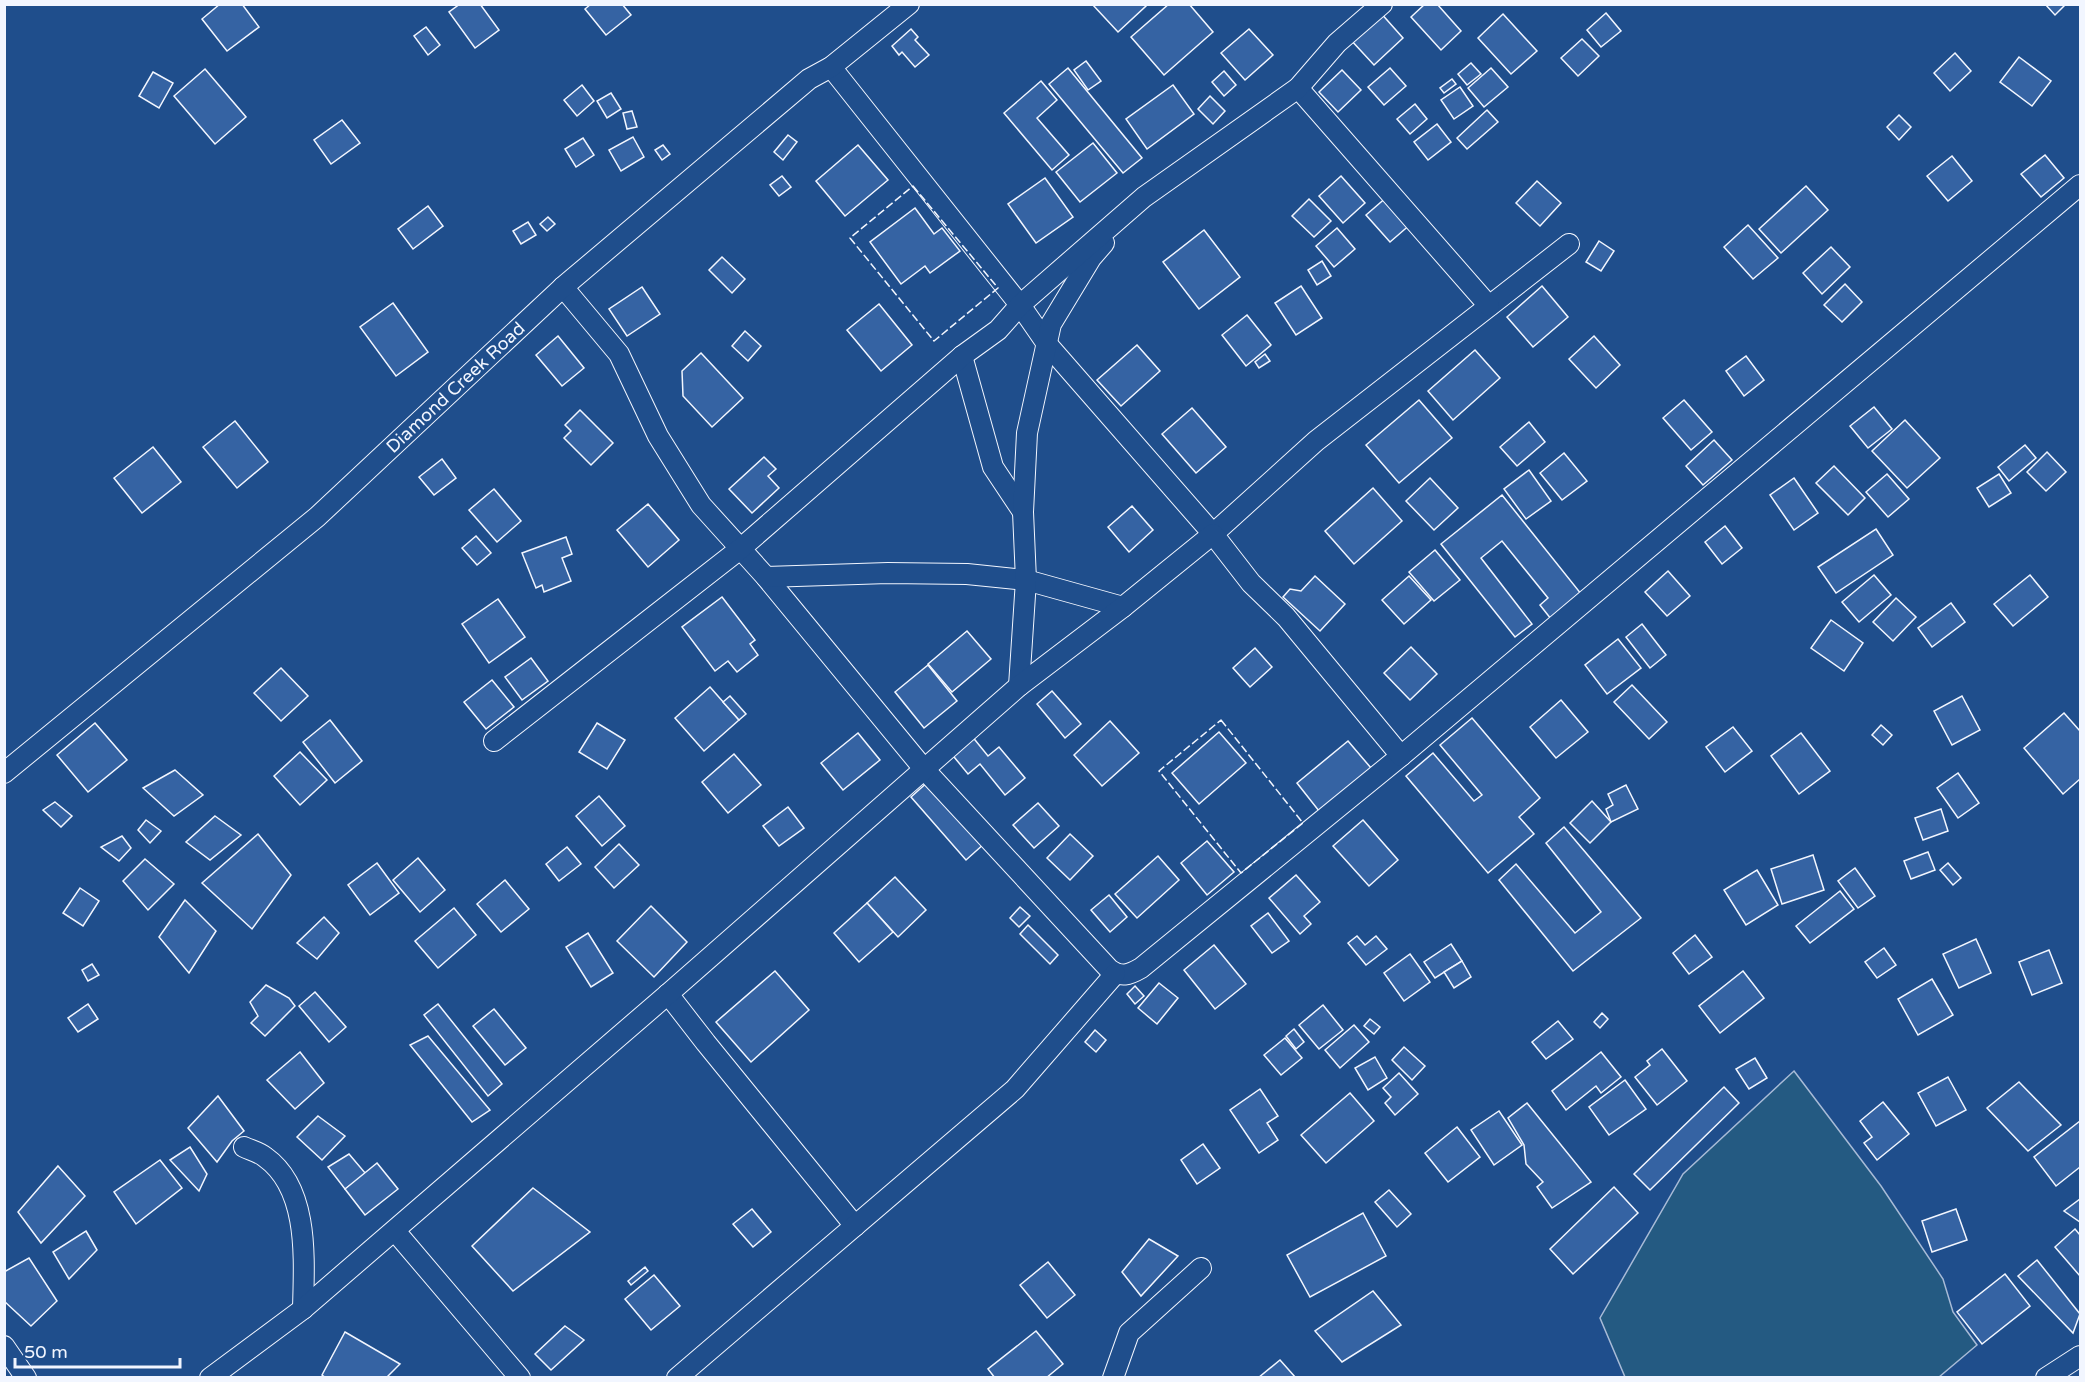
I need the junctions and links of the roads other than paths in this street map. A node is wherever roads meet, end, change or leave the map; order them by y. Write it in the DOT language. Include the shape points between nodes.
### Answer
graph roads {
  1 [pos="909,4"];
  2 [pos="1382,4"];
  3 [pos="831,67"];
  4 [pos="1298,88"];
  5 [pos="2080,185"];
  6 [pos="1144,197"];
  7 [pos="1569,244"];
  8 [pos="563,287"];
  9 [pos="1020,305"];
  10 [pos="1489,306"];
  11 [pos="1047,344"];
  12 [pos="962,356"];
  13 [pos="1023,512"];
  14 [pos="1212,534"];
  15 [pos="740,549"];
  16 [pos="766,577"];
  17 [pos="1026,580"];
  18 [pos="1123,607"];
  19 [pos="1019,686"];
  20 [pos="494,741"];
  21 [pos="1401,756"];
  22 [pos="924,769"];
  23 [pos="5,772"];
  24 [pos="1115,974"];
  25 [pos="668,994"];
  26 [pos="244,1147"];
  27 [pos="855,1226"];
  28 [pos="395,1231"];
  29 [pos="1201,1268"];
  30 [pos="303,1310"];
  31 [pos="4,1346"];
  32 [pos="2080,1356"];
  33 [pos="26,1377"];
  34 [pos="210,1377"];
  35 [pos="520,1377"];
  36 [pos="676,1377"];
  37 [pos="1113,1377"];
  38 [pos="2046,1377"];
  1 -- 3 [label="street, Diamond Creek Road"];
  2 -- 4 [label="street" via="1337,43"];
  3 -- 8 [label="street, Diamond Creek Road" via="809,79"];
  3 -- 9 [label="street"];
  4 -- 6 [label="street"];
  4 -- 10 [label="street"];
  5 -- 21 [label="street"];
  6 -- 9 [label="street"];
  6 -- 11 [label="street" via="1092,258 1051,324"];
  7 -- 10 [label="street"];
  8 -- 15 [label="street" via="619,354 658,436 700,504"];
  8 -- 23 [label="street, Diamond Creek Road" via="317,517"];
  9 -- 11 [label="street"];
  9 -- 12 [label="street" via="998,330"];
  10 -- 14 [label="street" via="1316,441"];
  11 -- 13 [label="street" via="1027,433"];
  11 -- 14 [label="street"];
  12 -- 13 [label="street" via="993,468"];
  12 -- 15 [label="street"];
  13 -- 17 [label="street"];
  14 -- 18 [label="street"];
  14 -- 21 [label="street"];
  15 -- 16 [label="street"];
  15 -- 20 [label="street"];
  16 -- 17 [label="street" via="888,573"];
  16 -- 22 [label="street"];
  17 -- 18 [label="street"];
  17 -- 19 [label="street"];
  18 -- 19 [label="street"];
  19 -- 22 [label="street"];
  21 -- 24 [label="street" via="1141,968 1123,976"];
  22 -- 24 [label="street"];
  22 -- 25 [label="street"];
  24 -- 27 [label="street" via="1015,1089"];
  25 -- 27 [label="street"];
  25 -- 28 [label="street"];
  26 -- 30 [label="street" via="264,1156 274,1166 298,1206 303,1246"];
  27 -- 36 [label="street"];
  28 -- 30 [label="street"];
  28 -- 35 [label="street"];
  29 -- 37 [label="street" via="1129,1333"];
  30 -- 34 [label="street"];
  31 -- 33 [label="street"];
  32 -- 38 [label="street"];
}
